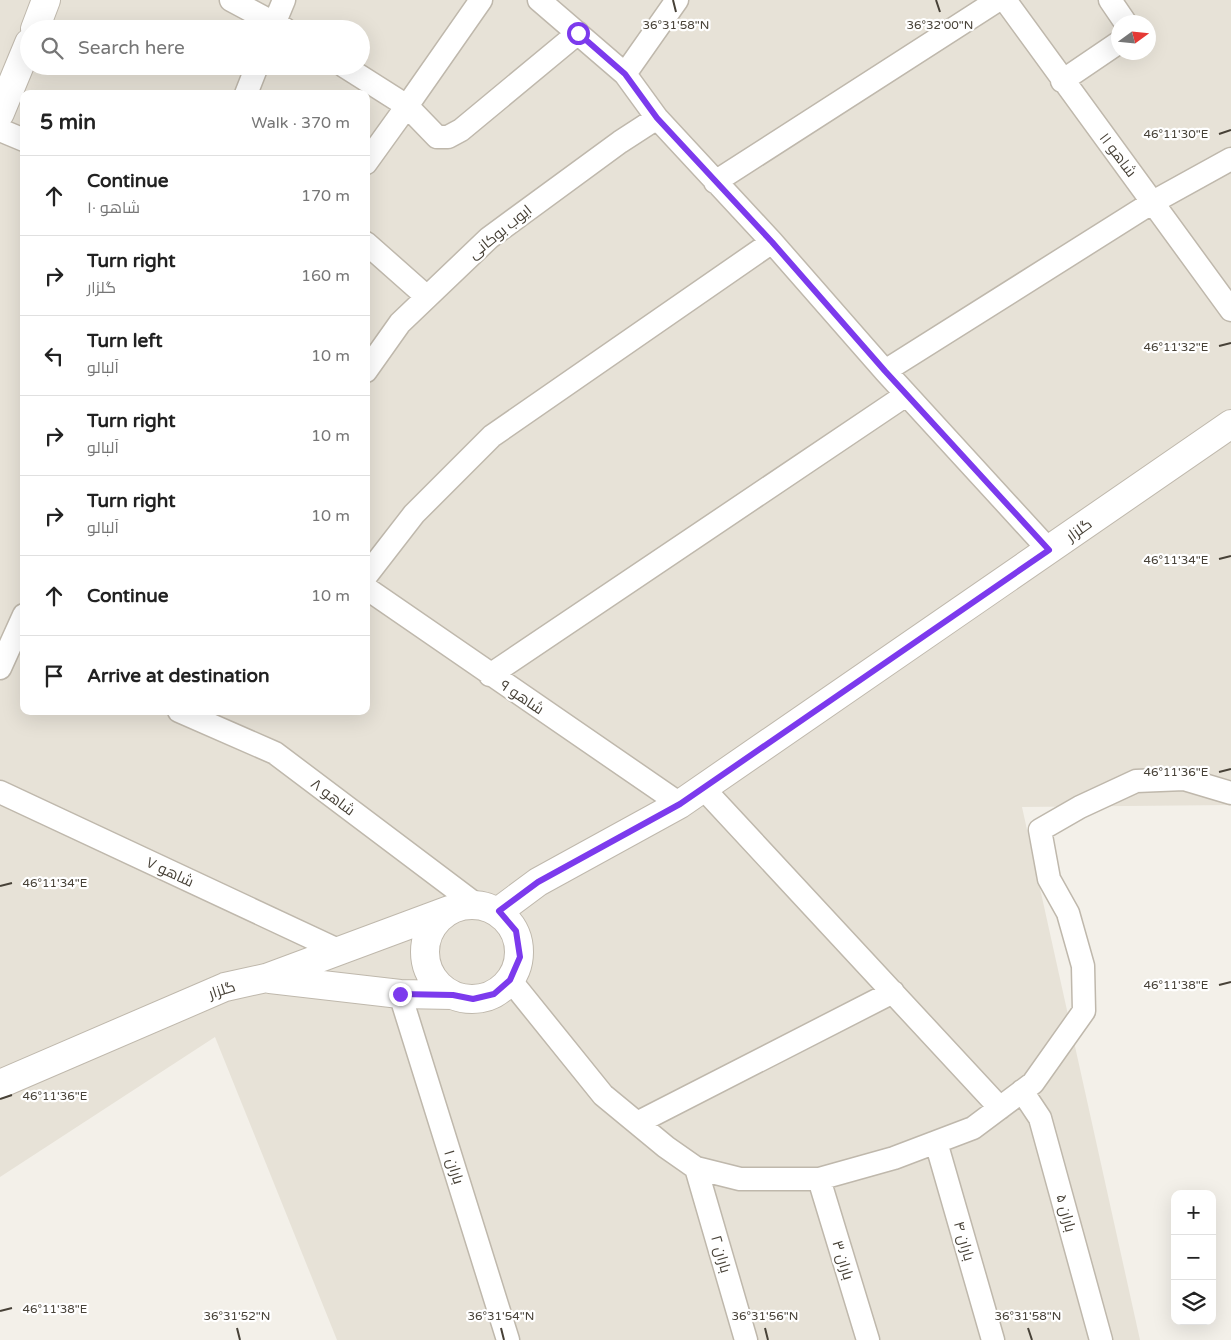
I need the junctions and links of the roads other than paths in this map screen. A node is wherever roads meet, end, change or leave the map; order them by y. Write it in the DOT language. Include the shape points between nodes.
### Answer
graph roads {
  1 [pos="46,0"];
  2 [pos="231,0"];
  3 [pos="284,0"];
  4 [pos="481,0"];
  5 [pos="539,0"];
  6 [pos="677,0"];
  7 [pos="998,0"];
  8 [pos="1005,0"];
  9 [pos="1110,0"];
  10 [pos="1120,15"];
  11 [pos="38,20"];
  12 [pos="265,20"];
  13 [pos="279,20"];
  14 [pos="578,33"];
  15 [pos="1111,49"];
  16 [pos="20,65"];
  17 [pos="625,74"];
  18 [pos="253,75"];
  19 [pos="358,75"];
  20 [pos="1062,81"];
  21 [pos="248,90"];
  22 [pos="407,106"];
  23 [pos="0,113"];
  24 [pos="657,118"];
  25 [pos="0,130"];
  26 [pos="20,138"];
  27 [pos="370,157"];
  28 [pos="1231,158"];
  29 [pos="715,182"];
  30 [pos="1153,202"];
  31 [pos="772,242"];
  32 [pos="370,247"];
  33 [pos="427,297"];
  34 [pos="1231,310"];
  35 [pos="370,365"];
  36 [pos="885,371"];
  37 [pos="906,394"];
  38 [pos="1231,424"];
  39 [pos="1049,550"];
  40 [pos="370,571"];
  41 [pos="370,591"];
  42 [pos="18,641"];
  43 [pos="0,668"];
  44 [pos="490,675"];
  45 [pos="188,715"];
  46 [pos="702,788"];
  47 [pos="0,792"];
  48 [pos="1231,793"];
  49 [pos="680,804"];
  50 [pos="474,908"];
  51 [pos="340,951"];
  52 [pos="266,978"];
  53 [pos="510,980"];
  54 [pos="892,992"];
  55 [pos="400,994"];
  56 [pos="453,995"];
  57 [pos="0,1084"];
  58 [pos="1022,1091"];
  59 [pos="1000,1108"];
  60 [pos="637,1123"];
  61 [pos="936,1142"];
  62 [pos="696,1168"];
  63 [pos="819,1179"];
  64 [pos="508,1340"];
  65 [pos="746,1340"];
  66 [pos="868,1340"];
  67 [pos="993,1340"];
  68 [pos="1101,1340"];
  1 -- 11 [label="street"];
  2 -- 12 [label="street"];
  3 -- 13 [label="street"];
  4 -- 22 [label="street"];
  5 -- 14 [label="street"];
  6 -- 17 [label="street"];
  7 -- 29 [label="street"];
  8 -- 20 [label="street, شاهو ۱۱"];
  9 -- 10 [label="street"];
  14 -- 17 [label="street"];
  14 -- 22 [label="street" via="461,130 448,137 438,137"];
  15 -- 20 [label="street"];
  16 -- 23 [label="street"];
  17 -- 24 [label="street"];
  18 -- 21 [label="street"];
  19 -- 22 [label="street"];
  20 -- 30 [label="street, شاهو ۱۱"];
  22 -- 27 [label="street"];
  24 -- 29 [label="street"];
  24 -- 33 [label="street, ایوب بوکانی" via="489,238"];
  25 -- 26 [label="street"];
  28 -- 30 [label="street"];
  29 -- 31 [label="street"];
  30 -- 34 [label="street, شاهو ۱۱"];
  30 -- 36 [label="street"];
  31 -- 36 [label="street"];
  31 -- 40 [label="street" via="492,436 414,514"];
  32 -- 33 [label="street"];
  33 -- 35 [label="street, ایوب بوکانی" via="400,323"];
  36 -- 37 [label="street"];
  37 -- 39 [label="street"];
  37 -- 44 [label="street"];
  38 -- 39 [label="street, گلزار"];
  39 -- 46 [label="street, گلزار"];
  41 -- 44 [label="street, شاهو ۹"];
  42 -- 43 [label="street"];
  44 -- 49 [label="street, شاهو ۹"];
  45 -- 50 [label="street, شاهو ۸" via="275,753"];
  46 -- 49 [label="street, گلزار"];
  46 -- 54 [label="street"];
  47 -- 51 [label="street, شاهو ۷"];
  48 -- 58 [label="street" via="1184,779 1136,781 1040,830 1049,879 1068,913 1083,966 1084,1011 1033,1083"];
  49 -- 50 [label="street, گلزار" via="538,882"];
  50 -- 51 [label="street, گلزار"];
  50 -- 53 [label="street" via="516,931 520,957"];
  50 -- 56 [label="street" via="430,928 424,953 433,978"];
  51 -- 52 [label="street, گلزار"];
  52 -- 55 [label="street"];
  52 -- 57 [label="street, گلزار" via="225,986"];
  53 -- 56 [label="street" via="494,994 473,999"];
  53 -- 60 [label="street" via="603,1095"];
  54 -- 59 [label="street"];
  54 -- 60 [label="street"];
  55 -- 56 [label="street"];
  55 -- 64 [label="street, باران ۱"];
  58 -- 59 [label="street"];
  58 -- 68 [label="street, باران ۵" via="1040,1118"];
  59 -- 61 [label="street" via="973,1128"];
  60 -- 62 [label="street"];
  61 -- 63 [label="street" via="894,1158"];
  61 -- 67 [label="street, باران ۴"];
  62 -- 63 [label="street" via="740,1179"];
  62 -- 65 [label="street, باران ۲"];
  63 -- 66 [label="street, باران ۳"];
}
